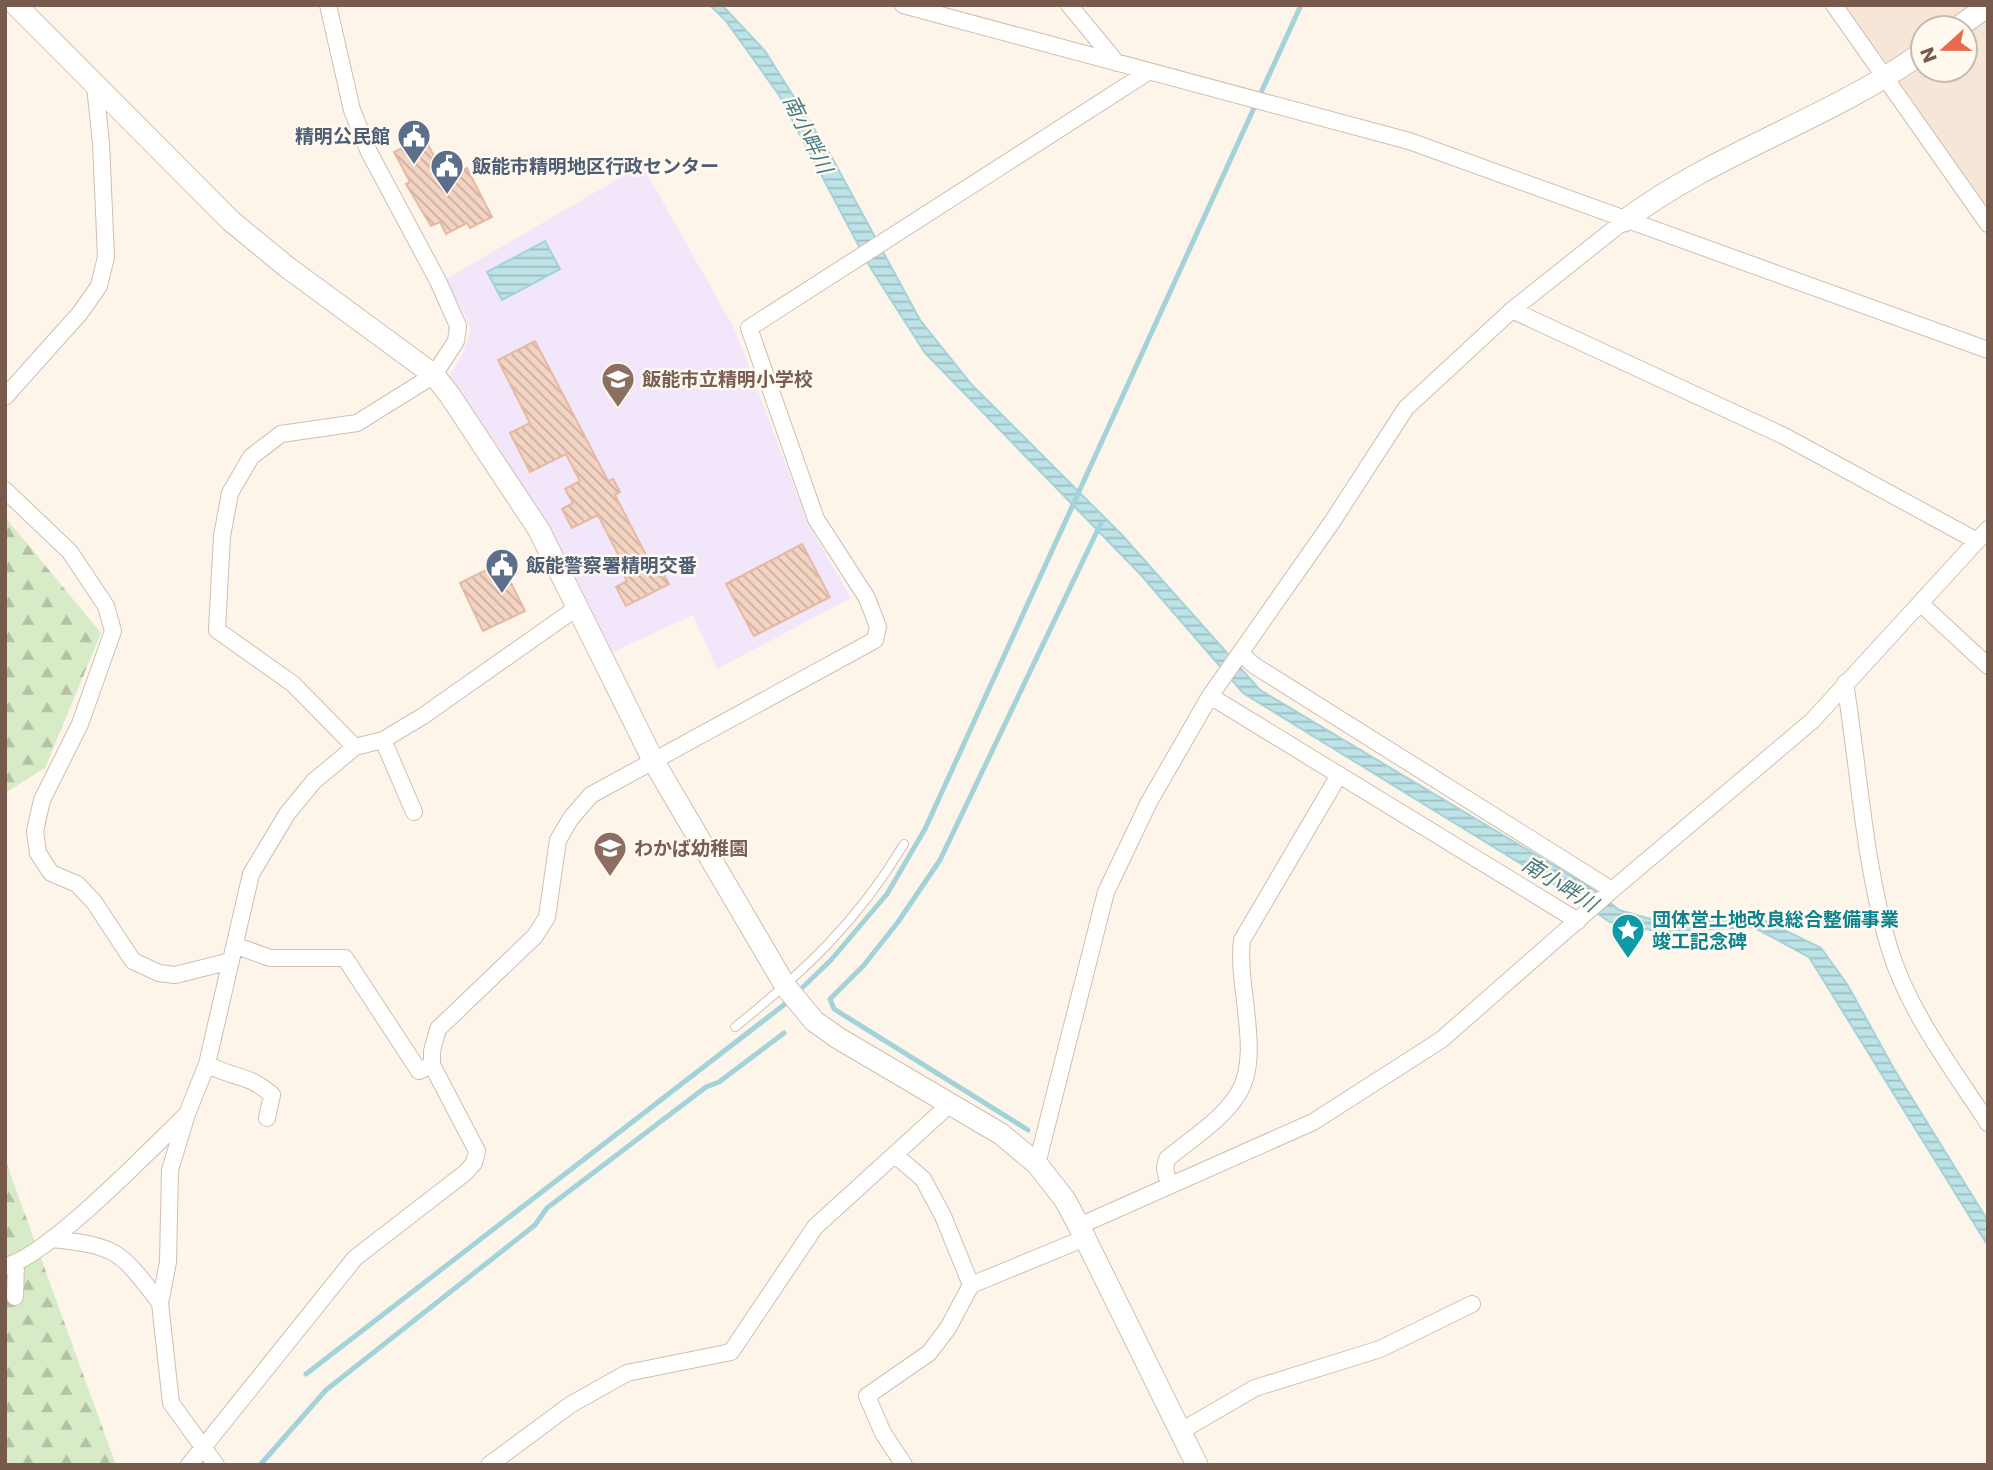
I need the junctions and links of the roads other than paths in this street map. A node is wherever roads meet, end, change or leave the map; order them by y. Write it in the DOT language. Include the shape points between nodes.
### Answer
graph roads {
  1 [pos="16,5"];
  2 [pos="328,5"];
  3 [pos="903,5"];
  4 [pos="1069,5"];
  5 [pos="1834,5"];
  6 [pos="956,13"];
  7 [pos="1909,62"];
  8 [pos="1117,63"];
  9 [pos="1148,72"];
  10 [pos="1886,79"];
  11 [pos="95,86"];
  12 [pos="1624,220"];
  13 [pos="1988,224"];
  14 [pos="1512,310"];
  15 [pos="1988,351"];
  16 [pos="434,375"];
  17 [pos="5,397"];
  18 [pos="5,490"];
  19 [pos="1982,535"];
  20 [pos="1920,603"];
  21 [pos="578,607"];
  22 [pos="1238,655"];
  23 [pos="1988,666"];
  24 [pos="1845,684"];
  25 [pos="1214,690"];
  26 [pos="383,740"];
  27 [pos="355,747"];
  28 [pos="654,762"];
  29 [pos="1339,775"];
  30 [pos="414,812"];
  31 [pos="904,844"];
  32 [pos="1610,892"];
  33 [pos="1581,918"];
  34 [pos="234,953"];
  35 [pos="786,987"];
  36 [pos="735,1027"];
  37 [pos="207,1064"];
  38 [pos="432,1065"];
  39 [pos="950,1104"];
  40 [pos="187,1114"];
  41 [pos="267,1118"];
  42 [pos="1988,1123"];
  43 [pos="895,1155"];
  44 [pos="1037,1164"];
  45 [pos="1169,1186"];
  46 [pos="1082,1232"];
  47 [pos="52,1239"];
  48 [pos="11,1265"];
  49 [pos="971,1285"];
  50 [pos="15,1297"];
  51 [pos="160,1303"];
  52 [pos="1472,1304"];
  53 [pos="1181,1431"];
  54 [pos="204,1448"];
  55 [pos="189,1465"];
  56 [pos="216,1465"];
  57 [pos="489,1465"];
  58 [pos="904,1465"];
  59 [pos="1196,1465"];
  1 -- 11 [label="street"];
  2 -- 16 [label="street" via="342,77 369,152 458,326 456,341"];
  3 -- 6 [label="street"];
  4 -- 8 [label="street"];
  5 -- 10 [label="street"];
  6 -- 8 [label="street"];
  7 -- 10 [label="street"];
  8 -- 9 [label="street"];
  9 -- 12 [label="street" via="1409,141"];
  9 -- 28 [label="street" via="749,328 816,519 867,598 878,627 875,640"];
  10 -- 12 [label="street" via="1672,186"];
  10 -- 13 [label="street"];
  11 -- 16 [label="street" via="231,220"];
  11 -- 17 [label="street" via="106,257 99,286"];
  12 -- 14 [label="street"];
  12 -- 15 [label="street"];
  14 -- 19 [label="street" via="1784,436"];
  14 -- 22 [label="street" via="1406,408"];
  16 -- 21 [label="street" via="525,506"];
  16 -- 27 [label="street" via="357,424 281,434 251,457 230,494 222,536 217,630 293,684"];
  18 -- 34 [label="street" via="70,552 106,606 113,631 80,724 42,800 35,831 38,853 51,873 77,884 94,902 133,961 175,975"];
  19 -- 20 [label="street"];
  20 -- 23 [label="street"];
  20 -- 24 [label="street"];
  21 -- 26 [label="street"];
  21 -- 28 [label="street"];
  22 -- 25 [label="street"];
  22 -- 32 [label="street"];
  24 -- 32 [label="street" via="1812,720"];
  24 -- 42 [label="street" via="1871,867 1889,948 1921,1019"];
  25 -- 29 [label="street"];
  25 -- 44 [label="street" via="1149,802 1106,892"];
  26 -- 27 [label="street"];
  26 -- 30 [label="street"];
  27 -- 34 [label="street" via="314,781 287,814 251,874"];
  28 -- 35 [label="street"];
  28 -- 38 [label="street" via="591,795 571,818 558,840 547,917 535,936 438,1029"];
  29 -- 33 [label="street"];
  29 -- 45 [label="street" via="1242,940 1249,1054 1240,1092 1167,1159"];
  31 -- 35 [label="lane" via="860,910"];
  32 -- 33 [label="street"];
  33 -- 45 [label="street" via="1441,1040 1313,1122"];
  34 -- 37 [label="street"];
  34 -- 38 [label="street" via="345,958 419,1070"];
  35 -- 36 [label="lane"];
  35 -- 39 [label="street" via="814,1021"];
  37 -- 40 [label="street"];
  37 -- 41 [label="street" via="257,1080 272,1095"];
  38 -- 54 [label="street" via="472,1138 477,1151 474,1163 355,1258"];
  39 -- 43 [label="street"];
  39 -- 44 [label="street" via="1001,1134"];
  40 -- 47 [label="street"];
  40 -- 51 [label="street" via="170,1170 168,1262"];
  43 -- 49 [label="street" via="923,1179"];
  43 -- 57 [label="street" via="815,1227 731,1352 627,1373 570,1405"];
  44 -- 46 [label="street"];
  45 -- 46 [label="street"];
  46 -- 49 [label="street"];
  46 -- 53 [label="street"];
  47 -- 48 [label="street"];
  47 -- 51 [label="street" via="97,1244 120,1255"];
  48 -- 50 [label="street"];
  49 -- 58 [label="street" via="929,1353 867,1396"];
  51 -- 54 [label="street" via="171,1403"];
  52 -- 53 [label="street" via="1380,1349 1255,1388"];
  53 -- 59 [label="street"];
  54 -- 55 [label="street"];
  54 -- 56 [label="street"];
}
